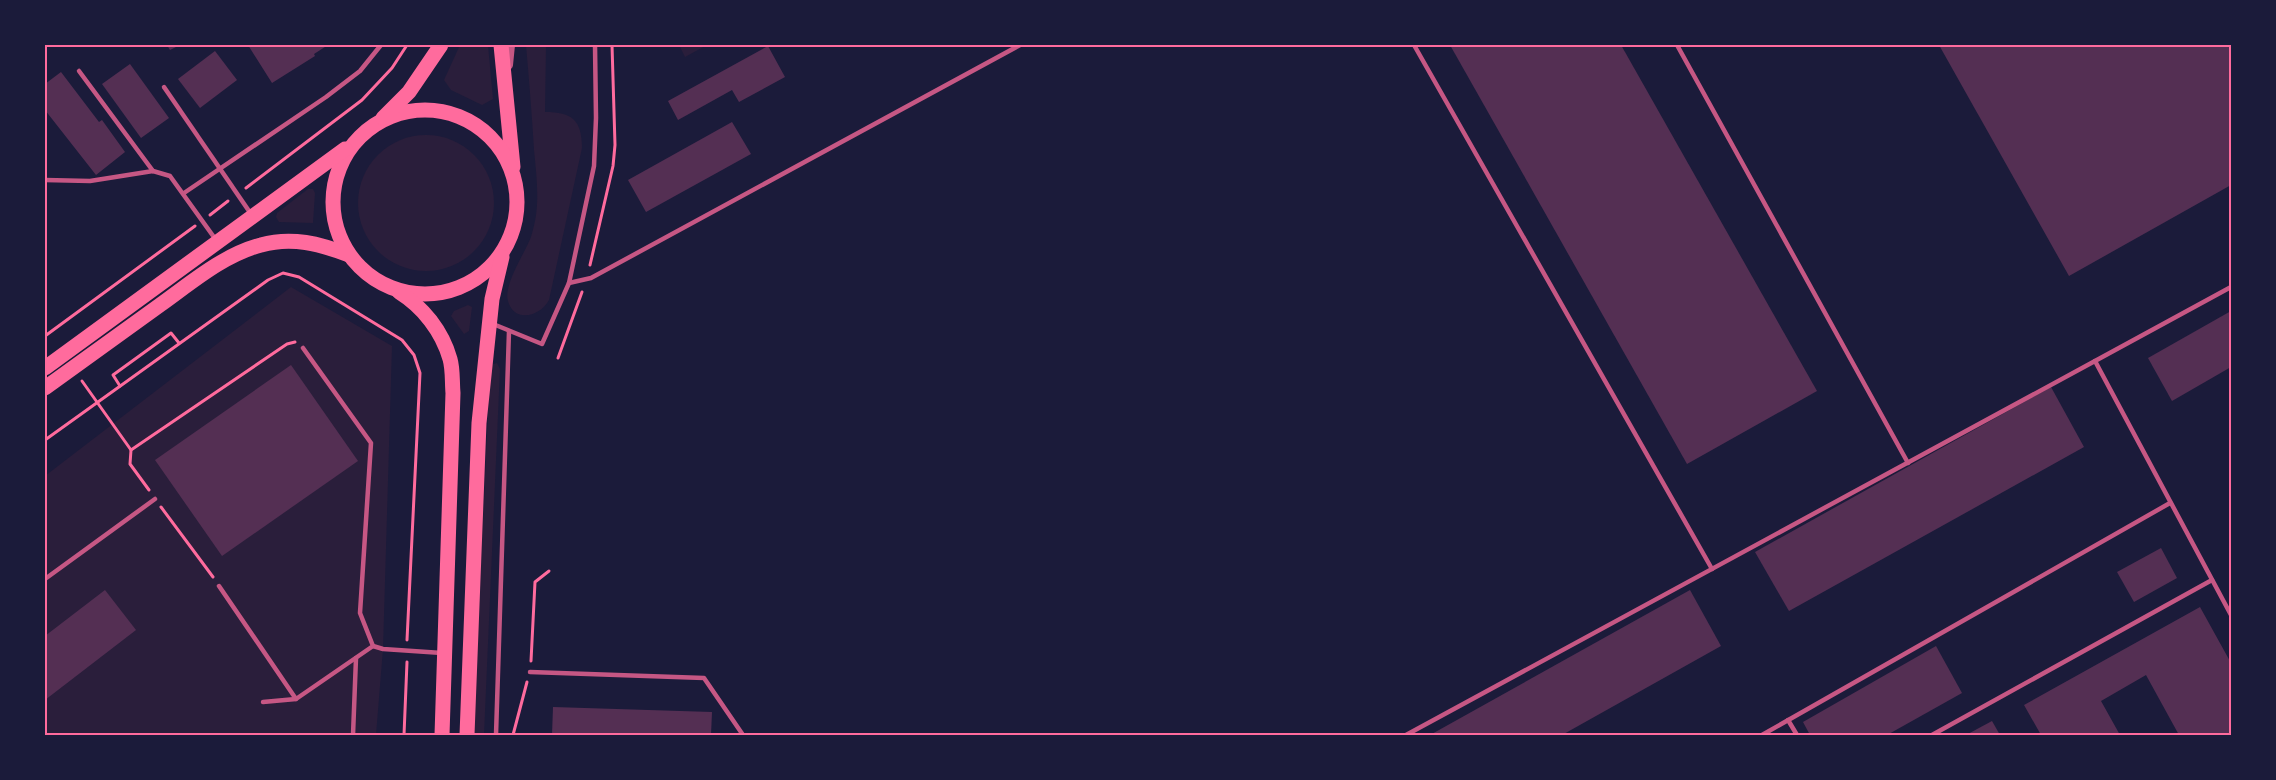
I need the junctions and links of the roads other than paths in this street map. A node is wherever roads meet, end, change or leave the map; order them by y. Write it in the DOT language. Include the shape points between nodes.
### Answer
graph roads {
  1 [pos="381,45"];
  2 [pos="441,45"];
  3 [pos="501,45"];
  4 [pos="510,45"];
  5 [pos="595,45"];
  6 [pos="1020,45"];
  7 [pos="1414,45"];
  8 [pos="1677,45"];
  9 [pos="79,71"];
  10 [pos="164,87"];
  11 [pos="506,89"];
  12 [pos="381,120"];
  13 [pos="349,146"];
  14 [pos="220,169"];
  15 [pos="153,171"];
  16 [pos="514,176"];
  17 [pos="45,180"];
  18 [pos="184,193"];
  19 [pos="252,216"];
  20 [pos="218,242"];
  21 [pos="504,252"];
  22 [pos="349,255"];
  23 [pos="569,283"];
  24 [pos="391,287"];
  25 [pos="2231,287"];
  26 [pos="489,322"];
  27 [pos="509,331"];
  28 [pos="303,348"];
  29 [pos="2095,361"];
  30 [pos="45,368"];
  31 [pos="45,388"];
  32 [pos="1908,463"];
  33 [pos="155,499"];
  34 [pos="2170,502"];
  35 [pos="1712,569"];
  36 [pos="45,579"];
  37 [pos="2212,580"];
  38 [pos="219,586"];
  39 [pos="2231,615"];
  40 [pos="373,646"];
  41 [pos="444,654"];
  42 [pos="356,658"];
  43 [pos="530,672"];
  44 [pos="296,699"];
  45 [pos="263,702"];
  46 [pos="1788,720"];
  47 [pos="353,735"];
  48 [pos="442,735"];
  49 [pos="467,735"];
  50 [pos="496,735"];
  51 [pos="743,735"];
  52 [pos="1406,735"];
  53 [pos="1762,735"];
  54 [pos="1797,735"];
  55 [pos="1932,735"];
  1 -- 14 [label="lane" via="360,70 326,97"];
  2 -- 12 [label="main road" via="409,92"];
  3 -- 11 [label="main road"];
  4 -- 11 [label="street"];
  5 -- 23 [label="lane" via="594,165"];
  6 -- 23 [label="lane" via="586,279"];
  7 -- 35 [label="lane"];
  8 -- 32 [label="lane"];
  9 -- 15 [label="lane"];
  10 -- 14 [label="lane"];
  11 -- 16 [label="main road"];
  12 -- 13 [label="main road"];
  12 -- 16 [label="main road" via="404,113 450,113 488,134"];
  13 -- 19 [label="main road"];
  13 -- 22 [label="main road" via="334,187 338,231"];
  14 -- 18 [label="lane"];
  14 -- 19 [label="lane"];
  15 -- 17 [label="lane" via="90,181"];
  15 -- 18 [label="lane" via="170,176"];
  16 -- 21 [label="main road" via="517,218"];
  18 -- 20 [label="lane"];
  19 -- 20 [label="main road"];
  20 -- 30 [label="main road"];
  21 -- 24 [label="main road" via="485,273 460,288 417,294"];
  21 -- 26 [label="main road"];
  22 -- 24 [label="main road" via="367,273"];
  22 -- 31 [label="main road" via="324,245 281,241 234,255"];
  23 -- 27 [label="lane" via="542,344"];
  24 -- 41 [label="main road" via="428,317 451,360"];
  25 -- 29 [label="lane"];
  26 -- 27 [label="lane"];
  26 -- 49 [label="main road" via="478,423"];
  27 -- 50 [label="lane"];
  28 -- 40 [label="lane" via="371,443 360,613"];
  29 -- 32 [label="lane"];
  29 -- 34 [label="lane"];
  32 -- 35 [label="lane"];
  33 -- 36 [label="lane"];
  34 -- 37 [label="lane"];
  34 -- 46 [label="lane"];
  35 -- 52 [label="lane"];
  37 -- 39 [label="lane"];
  37 -- 55 [label="lane"];
  38 -- 44 [label="lane"];
  40 -- 41 [label="lane"];
  40 -- 42 [label="lane"];
  41 -- 48 [label="main road"];
  42 -- 44 [label="lane"];
  42 -- 47 [label="lane"];
  43 -- 51 [label="lane" via="704,678"];
  44 -- 45 [label="lane"];
  46 -- 53 [label="lane"];
  46 -- 54 [label="lane"];
}
